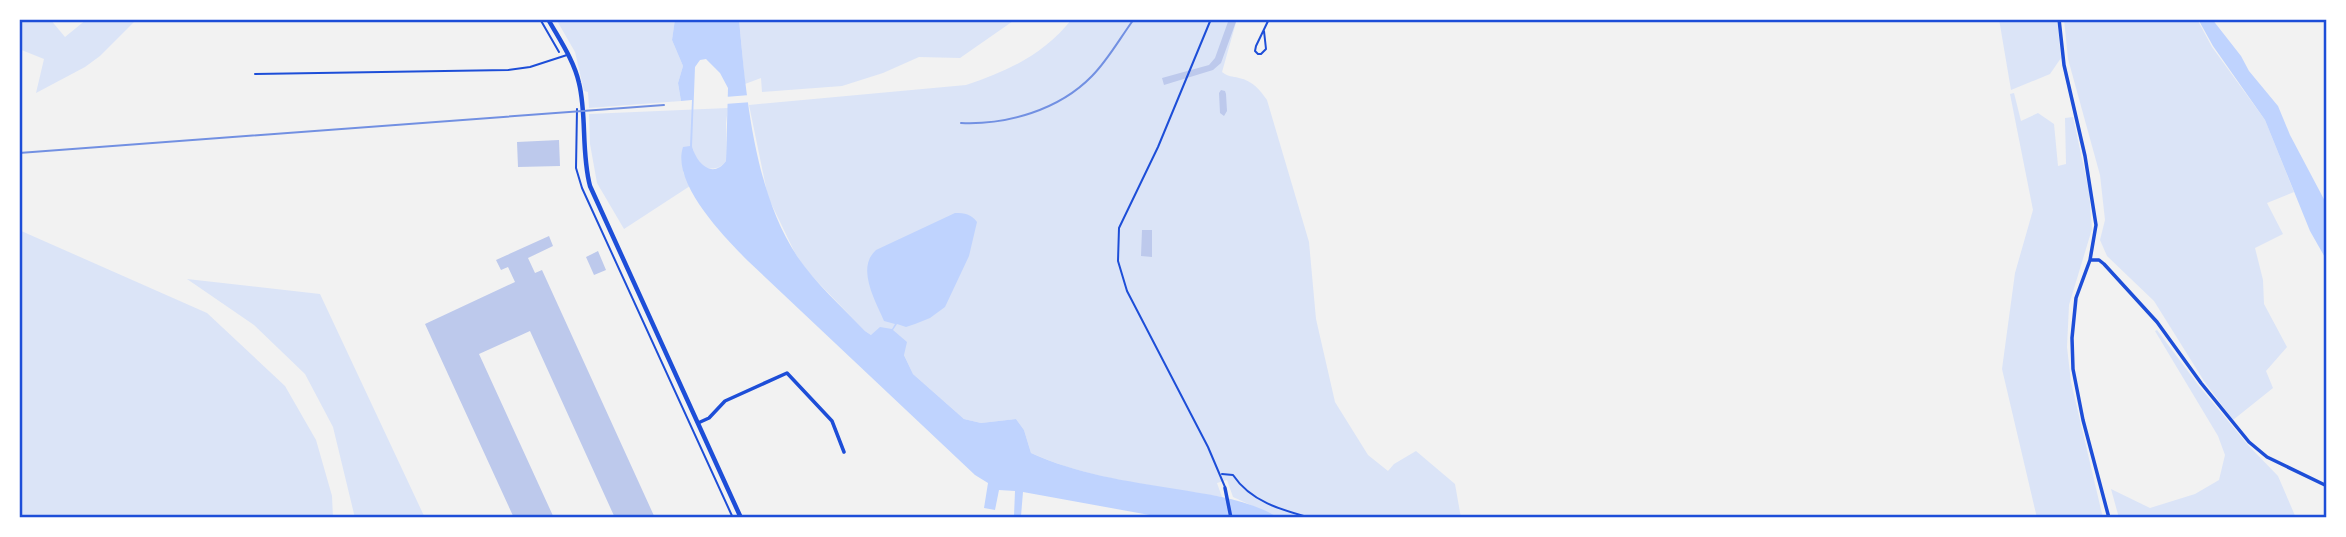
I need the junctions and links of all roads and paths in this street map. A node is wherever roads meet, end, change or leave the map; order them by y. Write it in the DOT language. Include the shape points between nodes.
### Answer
graph roads {
  1 [pos="548,19"];
  2 [pos="1211,19"];
  3 [pos="1269,19"];
  4 [pos="2059,19"];
  5 [pos="1264,31"];
  6 [pos="567,54"];
  7 [pos="255,74"];
  8 [pos="577,106"];
  9 [pos="580,132"];
  10 [pos="2091,260"];
  11 [pos="698,424"];
  12 [pos="844,452"];
  13 [pos="1221,474"];
  14 [pos="2327,486"];
  15 [pos="1225,488"];
  16 [pos="733,518"];
  17 [pos="741,518"];
  18 [pos="1231,518"];
  19 [pos="1311,518"];
  20 [pos="2109,518"];
  1 -- 6 [label="main road"];
  2 -- 13 [label="lane" via="1119,228 1118,261 1127,291"];
  3 -- 5 [label="path"];
  4 -- 10 [label="street" via="2064,65 2095,205"];
  5 -- 5 [label="path" via="1255,51 1258,54 1266,49"];
  6 -- 7 [label="lane" via="530,67 495,71"];
  6 -- 9 [label="main road" via="581,92"];
  8 -- 9 [label="path"];
  9 -- 11 [label="main road" via="590,186"];
  9 -- 16 [label="path" via="576,169 585,196"];
  10 -- 14 [label="street" via="2104,264 2157,322 2249,442 2267,457"];
  10 -- 20 [label="street" via="2076,298 2073,369"];
  11 -- 12 [label="street" via="725,401 787,373 832,421"];
  11 -- 17 [label="main road"];
  13 -- 15 [label="lane"];
  13 -- 19 [label="lane" via="1233,475 1270,506"];
  15 -- 18 [label="street"];
}
